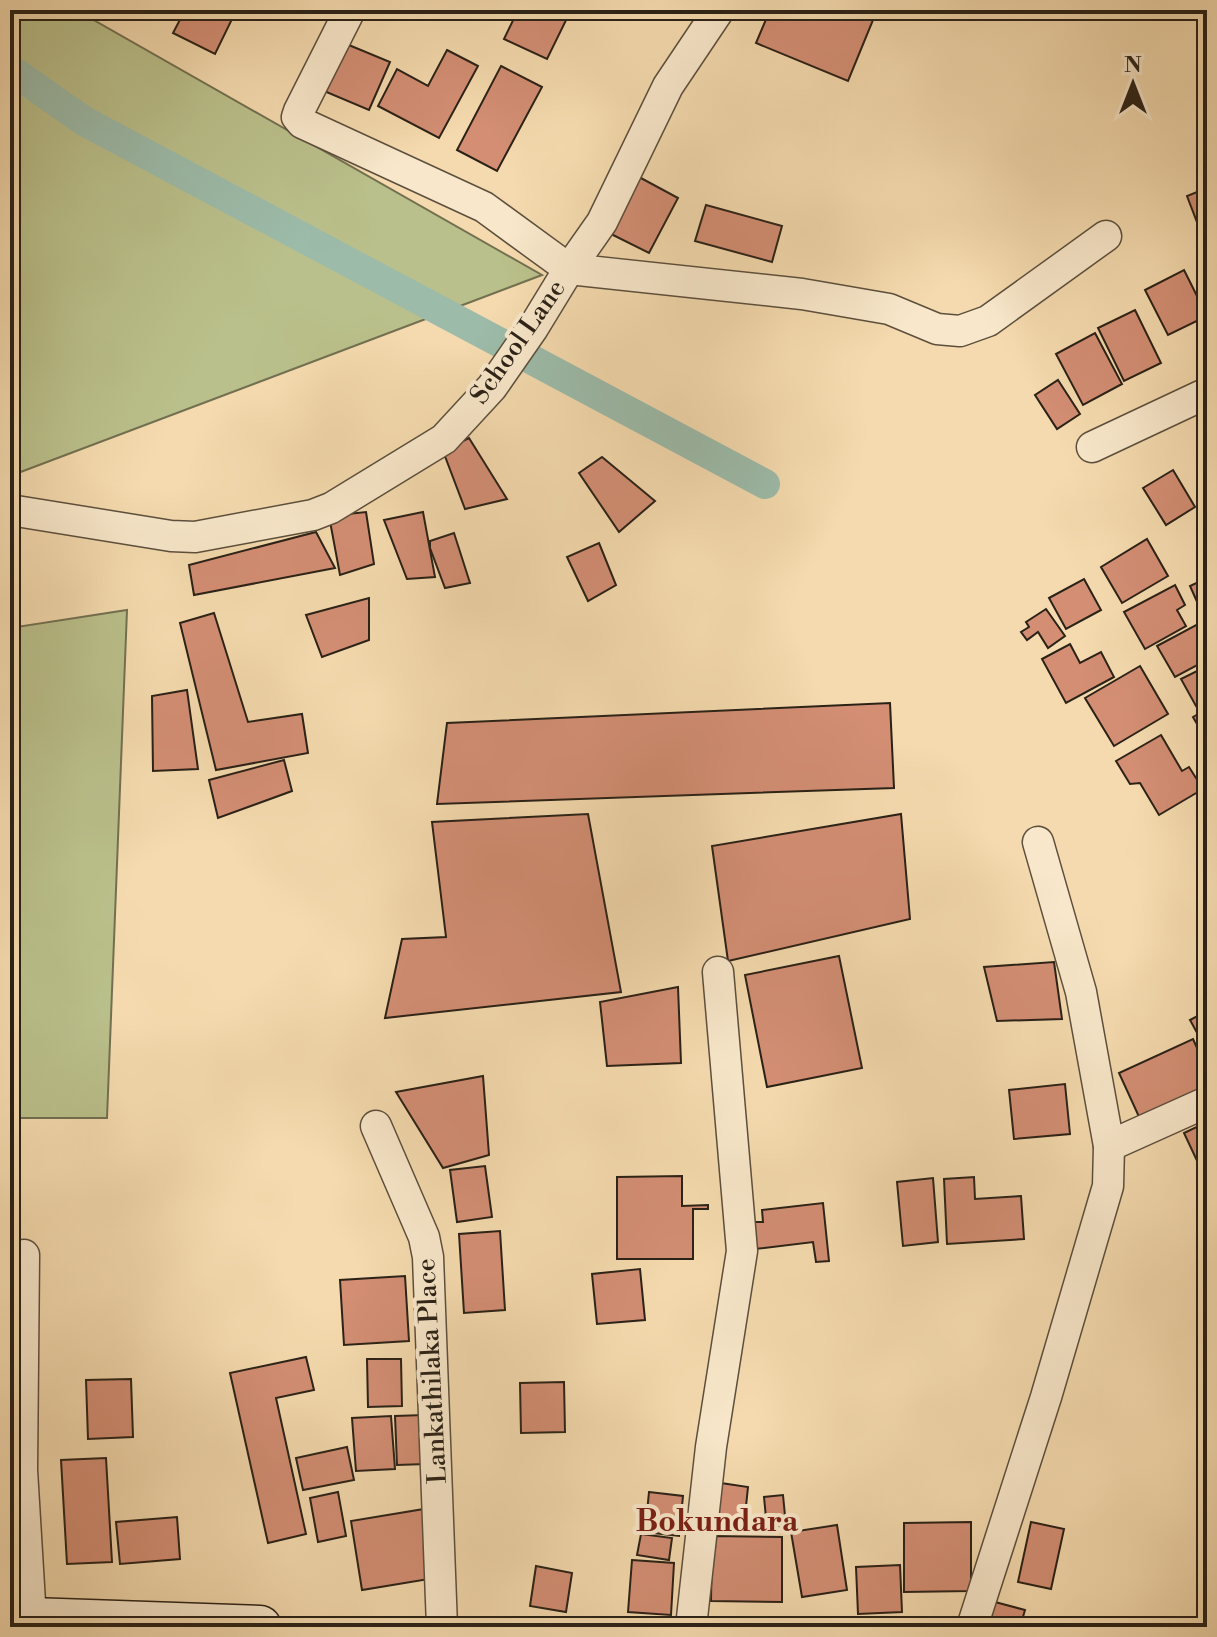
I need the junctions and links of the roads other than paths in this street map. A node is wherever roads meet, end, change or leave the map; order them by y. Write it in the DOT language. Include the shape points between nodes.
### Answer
graph roads {
  1 [pos="350,10"];
  2 [pos="719,10"];
  3 [pos="1106,236"];
  4 [pos="569,269"];
  5 [pos="1207,393"];
  6 [pos="1092,447"];
  7 [pos="10,510"];
  8 [pos="1038,842"];
  9 [pos="718,972"];
  10 [pos="1207,1102"];
  11 [pos="376,1126"];
  12 [pos="1109,1146"];
  13 [pos="24,1255"];
  14 [pos="20,1619"];
  15 [pos="260,1627"];
  16 [pos="442,1627"];
  17 [pos="691,1627"];
  18 [pos="972,1627"];
  1 -- 4 [label="street" via="299,111 302,123 484,207"];
  2 -- 4 [label="street, School Lane" via="668,86 602,222"];
  3 -- 4 [label="street" via="988,321 960,331 937,329 889,309 802,294"];
  4 -- 7 [label="street, School Lane" via="492,387 444,439 331,508 195,537"];
  5 -- 6 [label="street"];
  8 -- 12 [label="street" via="1081,992"];
  9 -- 17 [label="street" via="742,1251 711,1447"];
  10 -- 12 [label="street"];
  11 -- 16 [label="street, Lankathilaka Place" via="428,1257"];
  12 -- 18 [label="street" via="1108,1186"];
  13 -- 14 [label="street"];
  14 -- 15 [label="street"];
}
